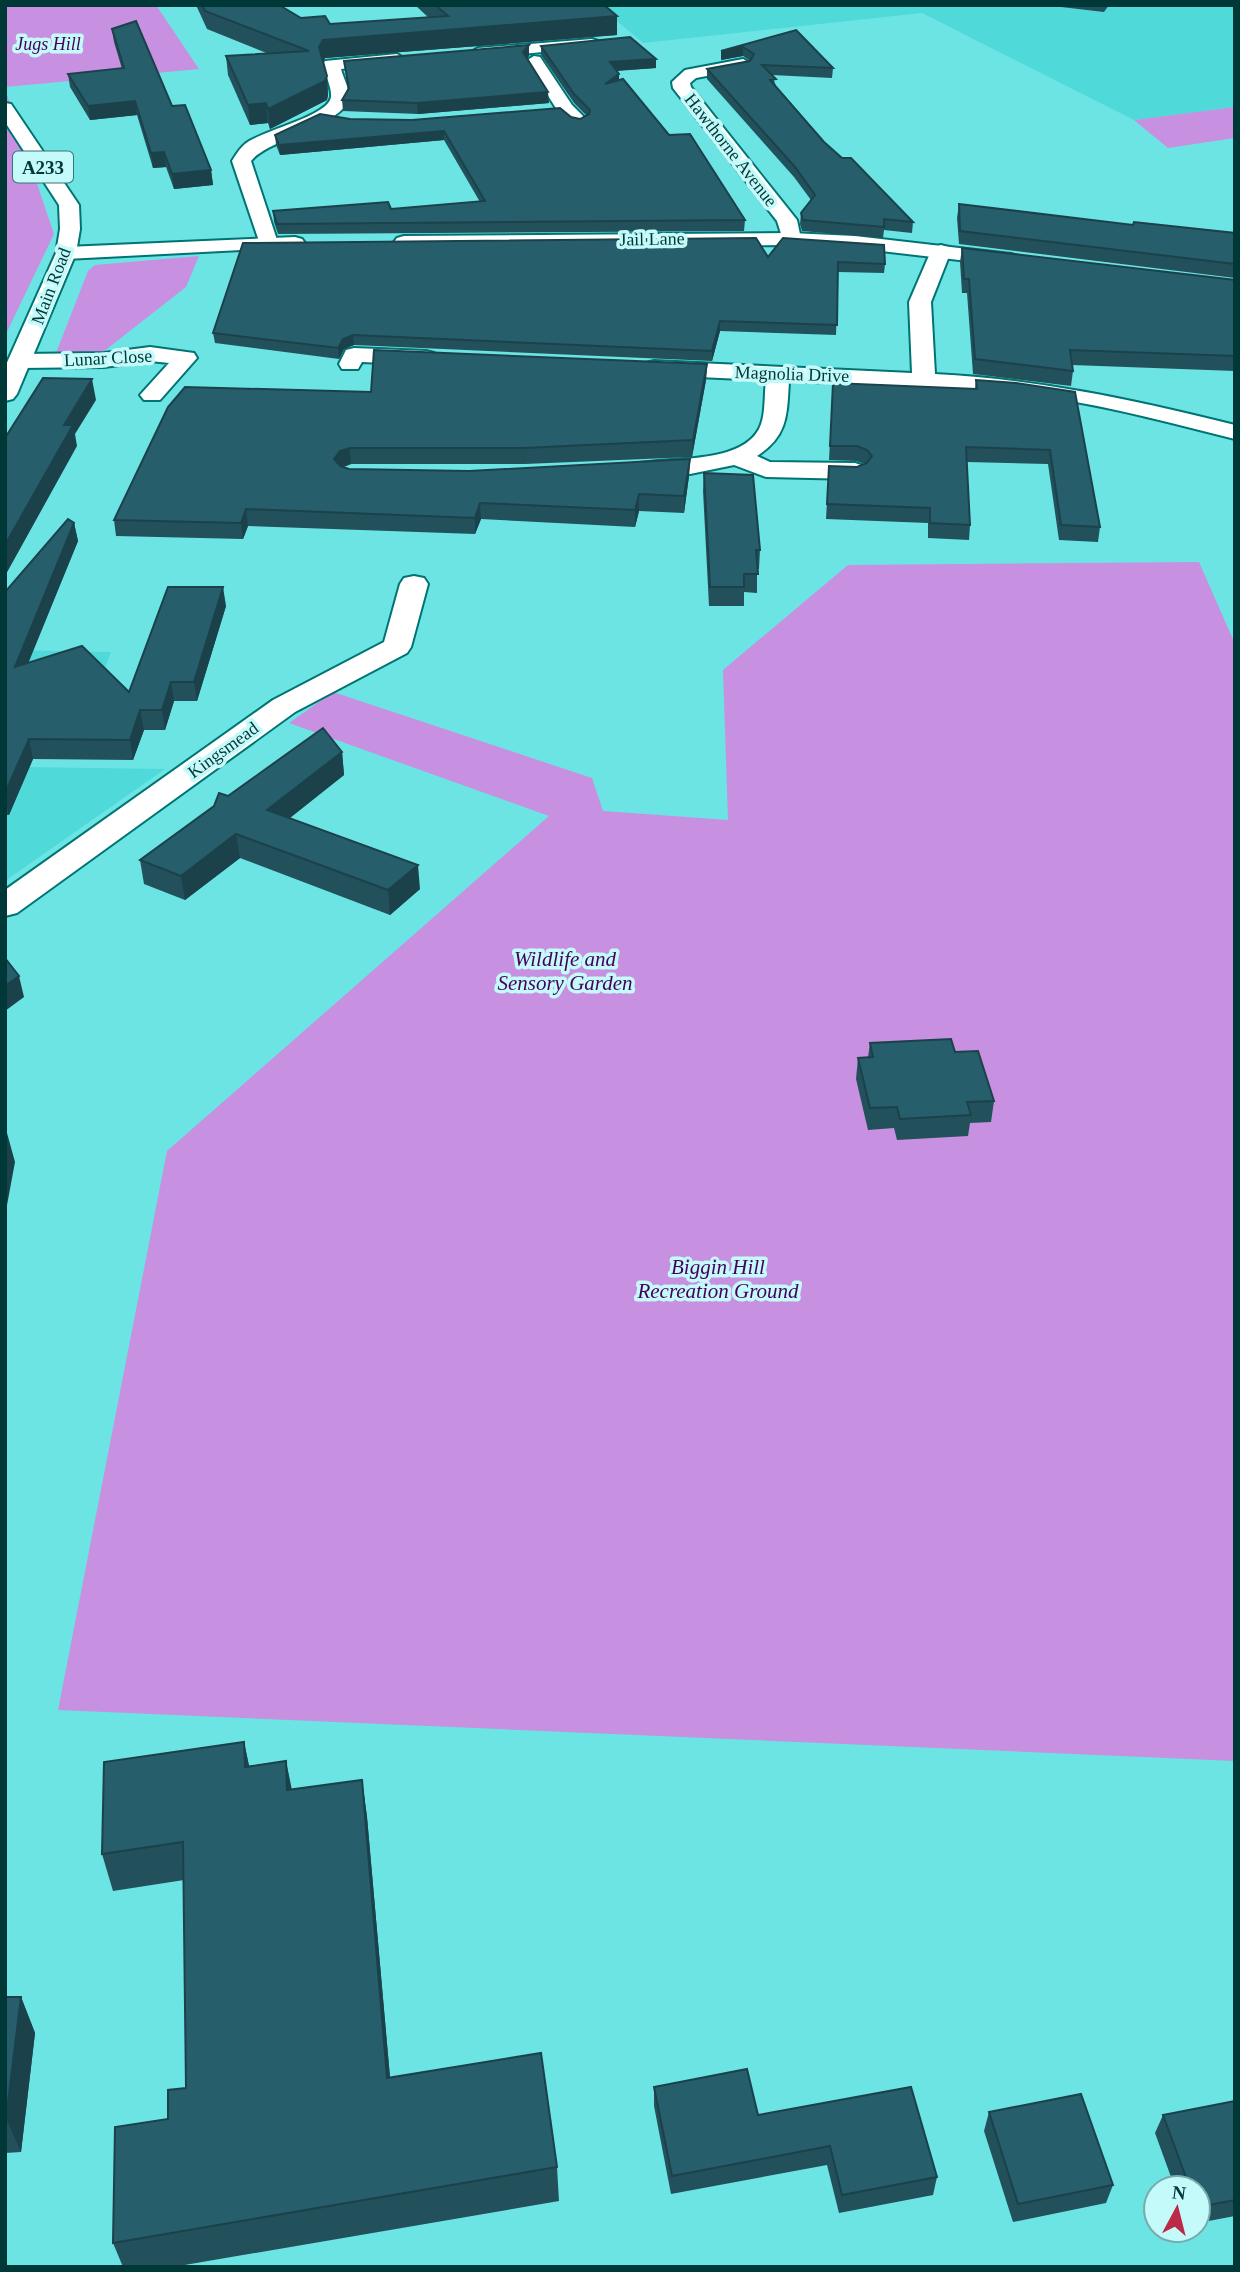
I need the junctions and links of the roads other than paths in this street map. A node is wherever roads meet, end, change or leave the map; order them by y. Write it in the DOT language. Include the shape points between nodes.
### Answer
graph roads {
  1 [pos="607,43"];
  2 [pos="459,54"];
  3 [pos="418,57"];
  4 [pos="534,61"];
  5 [pos="743,64"];
  6 [pos="5,108"];
  7 [pos="321,116"];
  8 [pos="347,120"];
  9 [pos="579,121"];
  10 [pos="791,239"];
  11 [pos="380,242"];
  12 [pos="268,243"];
  13 [pos="310,243"];
  14 [pos="941,251"];
  15 [pos="66,253"];
  16 [pos="1034,262"];
  17 [pos="450,359"];
  18 [pos="22,360"];
  19 [pos="350,365"];
  20 [pos="628,367"];
  21 [pos="778,374"];
  22 [pos="924,379"];
  23 [pos="5,394"];
  24 [pos="152,395"];
  25 [pos="1235,432"];
  26 [pos="736,457"];
  27 [pos="609,471"];
  28 [pos="855,471"];
  29 [pos="414,584"];
  30 [pos="5,906"];
  1 -- 2 [label="street"];
  3 -- 7 [label="street" via="331,65 340,100"];
  4 -- 9 [label="street" via="558,109"];
  5 -- 10 [label="street, Hawthorne Avenue" via="691,74 681,82 682,88 787,220"];
  6 -- 15 [label="street, Main Road / A233" via="69,205"];
  7 -- 8 [label="street"];
  7 -- 12 [label="street" via="252,148 241,161"];
  10 -- 11 [label="street, Jail Lane"];
  10 -- 14 [label="street, Jail Lane"];
  12 -- 13 [label="street"];
  12 -- 15 [label="street"];
  14 -- 16 [label="street, Jail Lane"];
  14 -- 22 [label="street" via="920,302"];
  15 -- 18 [label="street, Main Road / A233"];
  17 -- 19 [label="street" via="354,355"];
  18 -- 23 [label="street, Main Road / A233"];
  18 -- 24 [label="street, Lunar Close" via="104,360 149,354 186,358"];
  20 -- 21 [label="street, Magnolia Drive"];
  21 -- 22 [label="street, Magnolia Drive"];
  21 -- 26 [label="street" via="771,430 759,445"];
  22 -- 25 [label="street, Magnolia Drive" via="1053,391"];
  26 -- 27 [label="street" via="691,466"];
  26 -- 28 [label="street" via="766,469"];
  29 -- 30 [label="street, Kingsmead" via="397,647 284,706"];
}
